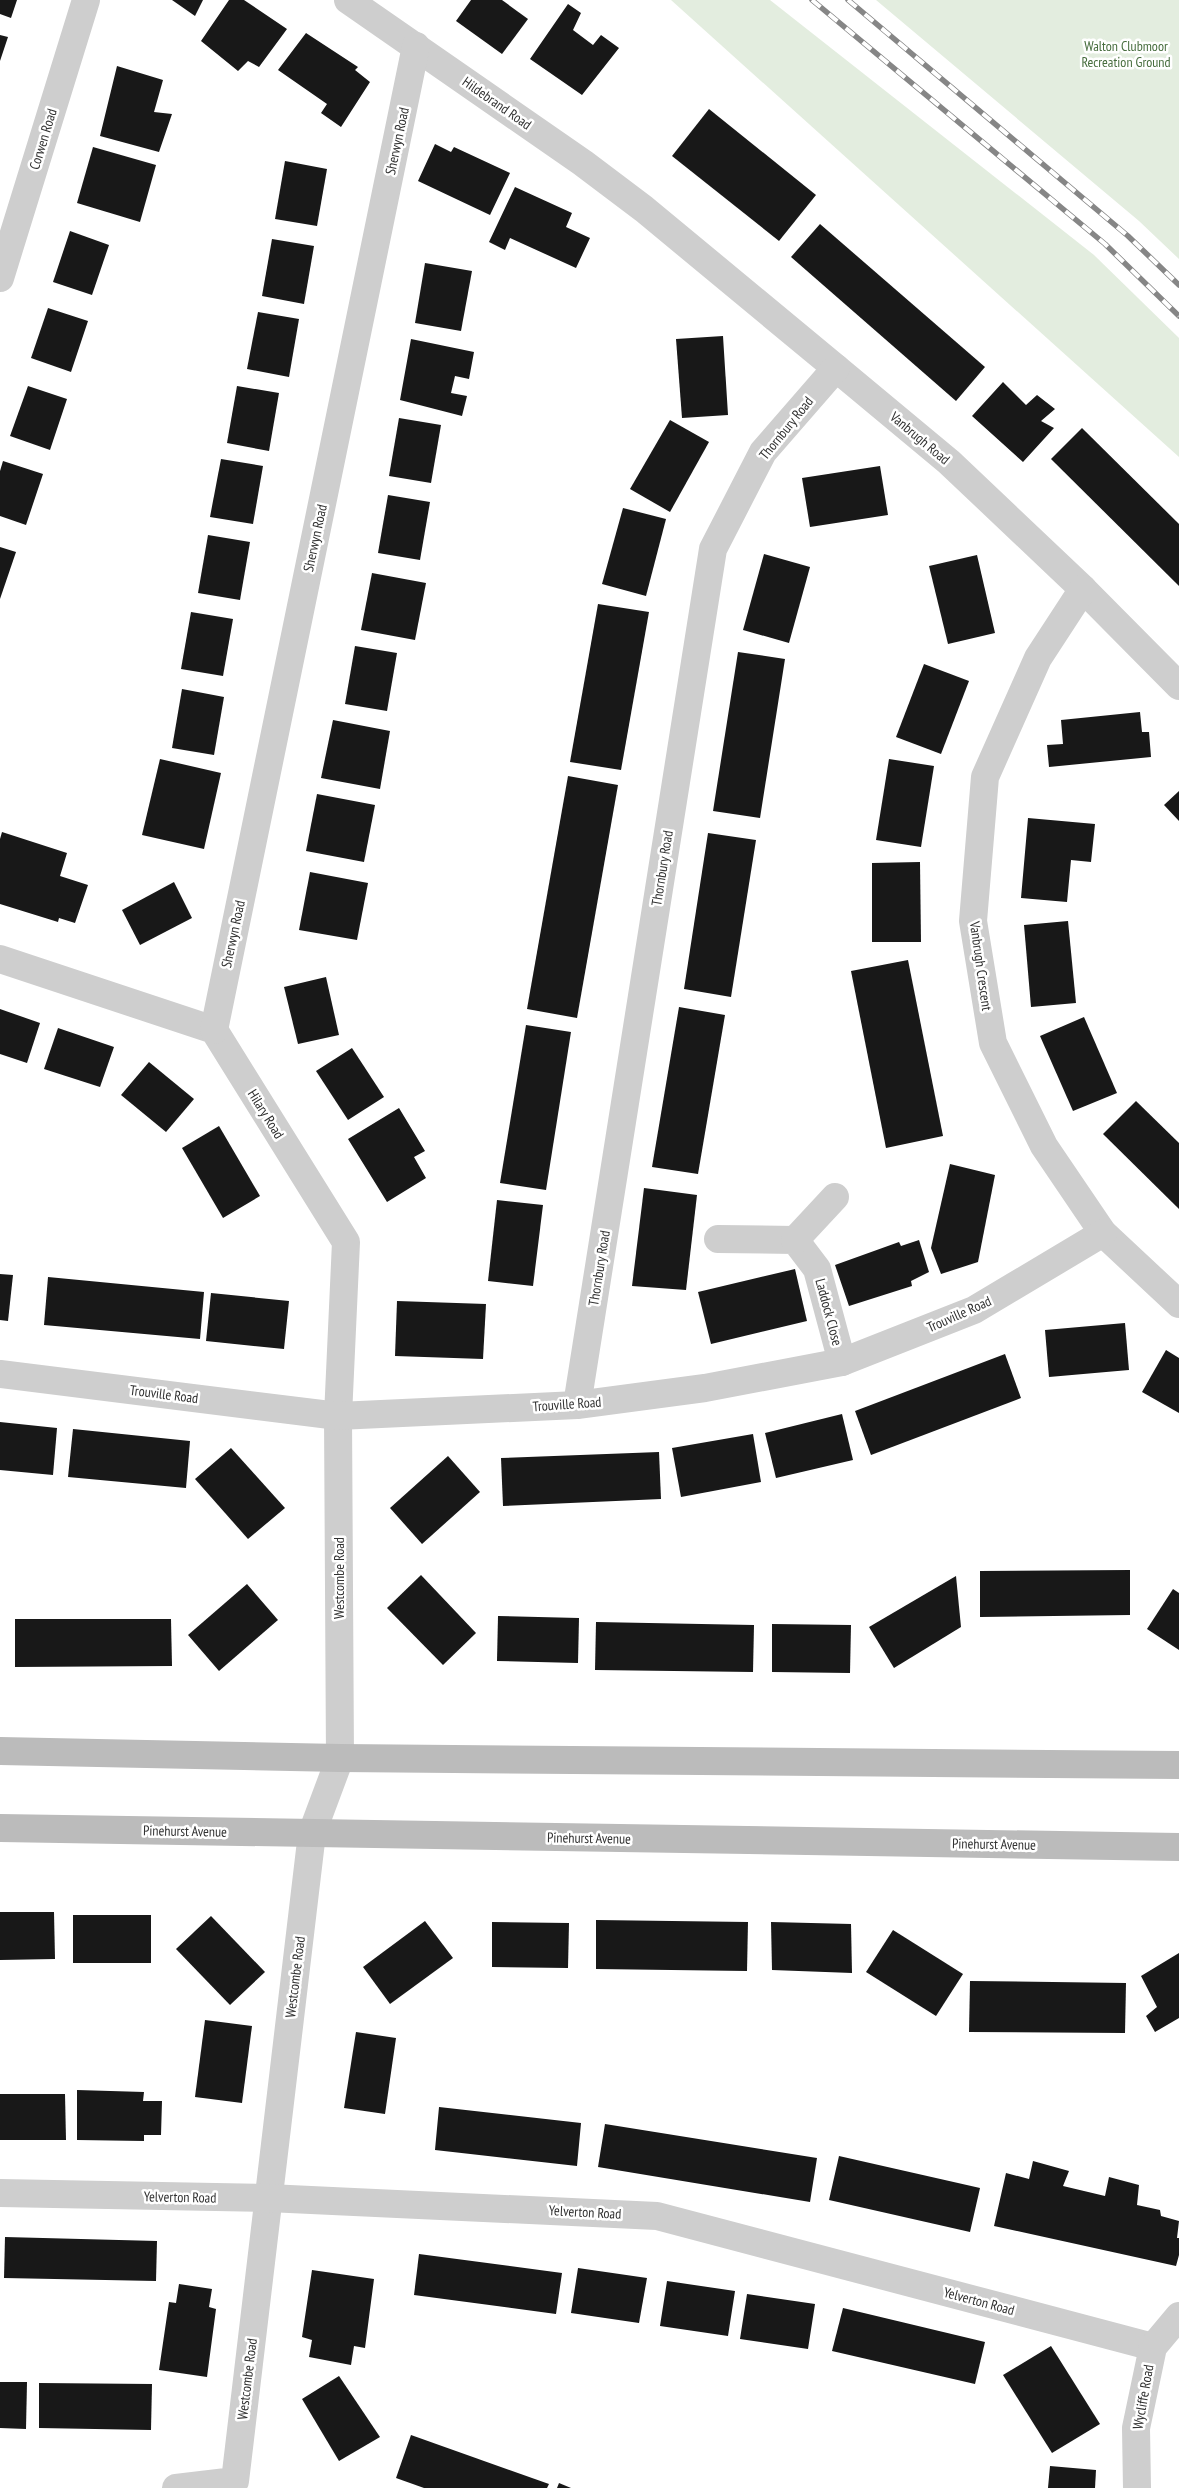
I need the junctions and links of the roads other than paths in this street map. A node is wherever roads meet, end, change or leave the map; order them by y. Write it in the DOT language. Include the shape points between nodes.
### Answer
graph roads {
  1 [pos="86,0"];
  2 [pos="348,0"];
  3 [pos="416,46"];
  4 [pos="644,209"];
  5 [pos="0,278"];
  6 [pos="836,368"];
  7 [pos="1084,590"];
  8 [pos="1179,686"];
  9 [pos="0,959"];
  10 [pos="214,1030"];
  11 [pos="835,1197"];
  12 [pos="1103,1234"];
  13 [pos="718,1239"];
  14 [pos="795,1240"];
  15 [pos="1179,1304"];
  16 [pos="842,1362"];
  17 [pos="0,1374"];
  18 [pos="577,1405"];
  19 [pos="338,1416"];
  20 [pos="0,1751"];
  21 [pos="340,1758"];
  22 [pos="1179,1765"];
  23 [pos="0,1828"];
  24 [pos="312,1833"];
  25 [pos="1179,1847"];
  26 [pos="0,2193"];
  27 [pos="268,2198"];
  28 [pos="1179,2316"];
  29 [pos="1153,2347"];
  30 [pos="245,2484"];
  31 [pos="176,2488"];
  32 [pos="1137,2488"];
  1 -- 5 [label="street, Corwen Road"];
  2 -- 3 [label="street, Hildebrand Road"];
  3 -- 4 [label="street, Hildebrand Road"];
  3 -- 10 [label="street, Sherwyn Road"];
  4 -- 6 [label="street, Vanbrugh Road"];
  6 -- 7 [label="street, Vanbrugh Road" via="949,462"];
  6 -- 18 [label="street, Thornbury Road" via="763,452 713,548"];
  7 -- 8 [label="street, Vanbrugh Road"];
  7 -- 12 [label="street, Vanbrugh Crescent" via="1038,658 986,777 973,922 993,1043 1044,1146"];
  9 -- 10 [label="street"];
  10 -- 19 [label="street, Hilary Road" via="346,1242"];
  11 -- 14 [label="street"];
  12 -- 15 [label="street, Vanbrugh Crescent"];
  12 -- 16 [label="street, Trouville Road" via="974,1310"];
  13 -- 14 [label="street"];
  14 -- 16 [label="street, Laddock Close" via="817,1269"];
  16 -- 18 [label="street, Trouville Road" via="705,1388"];
  17 -- 19 [label="street, Trouville Road"];
  18 -- 19 [label="street, Trouville Road"];
  19 -- 21 [label="street, Westcombe Road"];
  20 -- 21 [label="street"];
  21 -- 22 [label="street"];
  21 -- 24 [label="street, Westcombe Road"];
  23 -- 24 [label="street, Pinehurst Avenue"];
  24 -- 25 [label="street, Pinehurst Avenue"];
  24 -- 27 [label="street, Westcombe Road"];
  26 -- 27 [label="street, Yelverton Road"];
  27 -- 29 [label="street, Yelverton Road" via="657,2216"];
  27 -- 30 [label="street, Westcombe Road"];
  28 -- 29 [label="street, Wycliffe Road"];
  29 -- 32 [label="street, Wycliffe Road" via="1136,2428"];
  30 -- 31 [label="street, Westcombe Road"];
}
